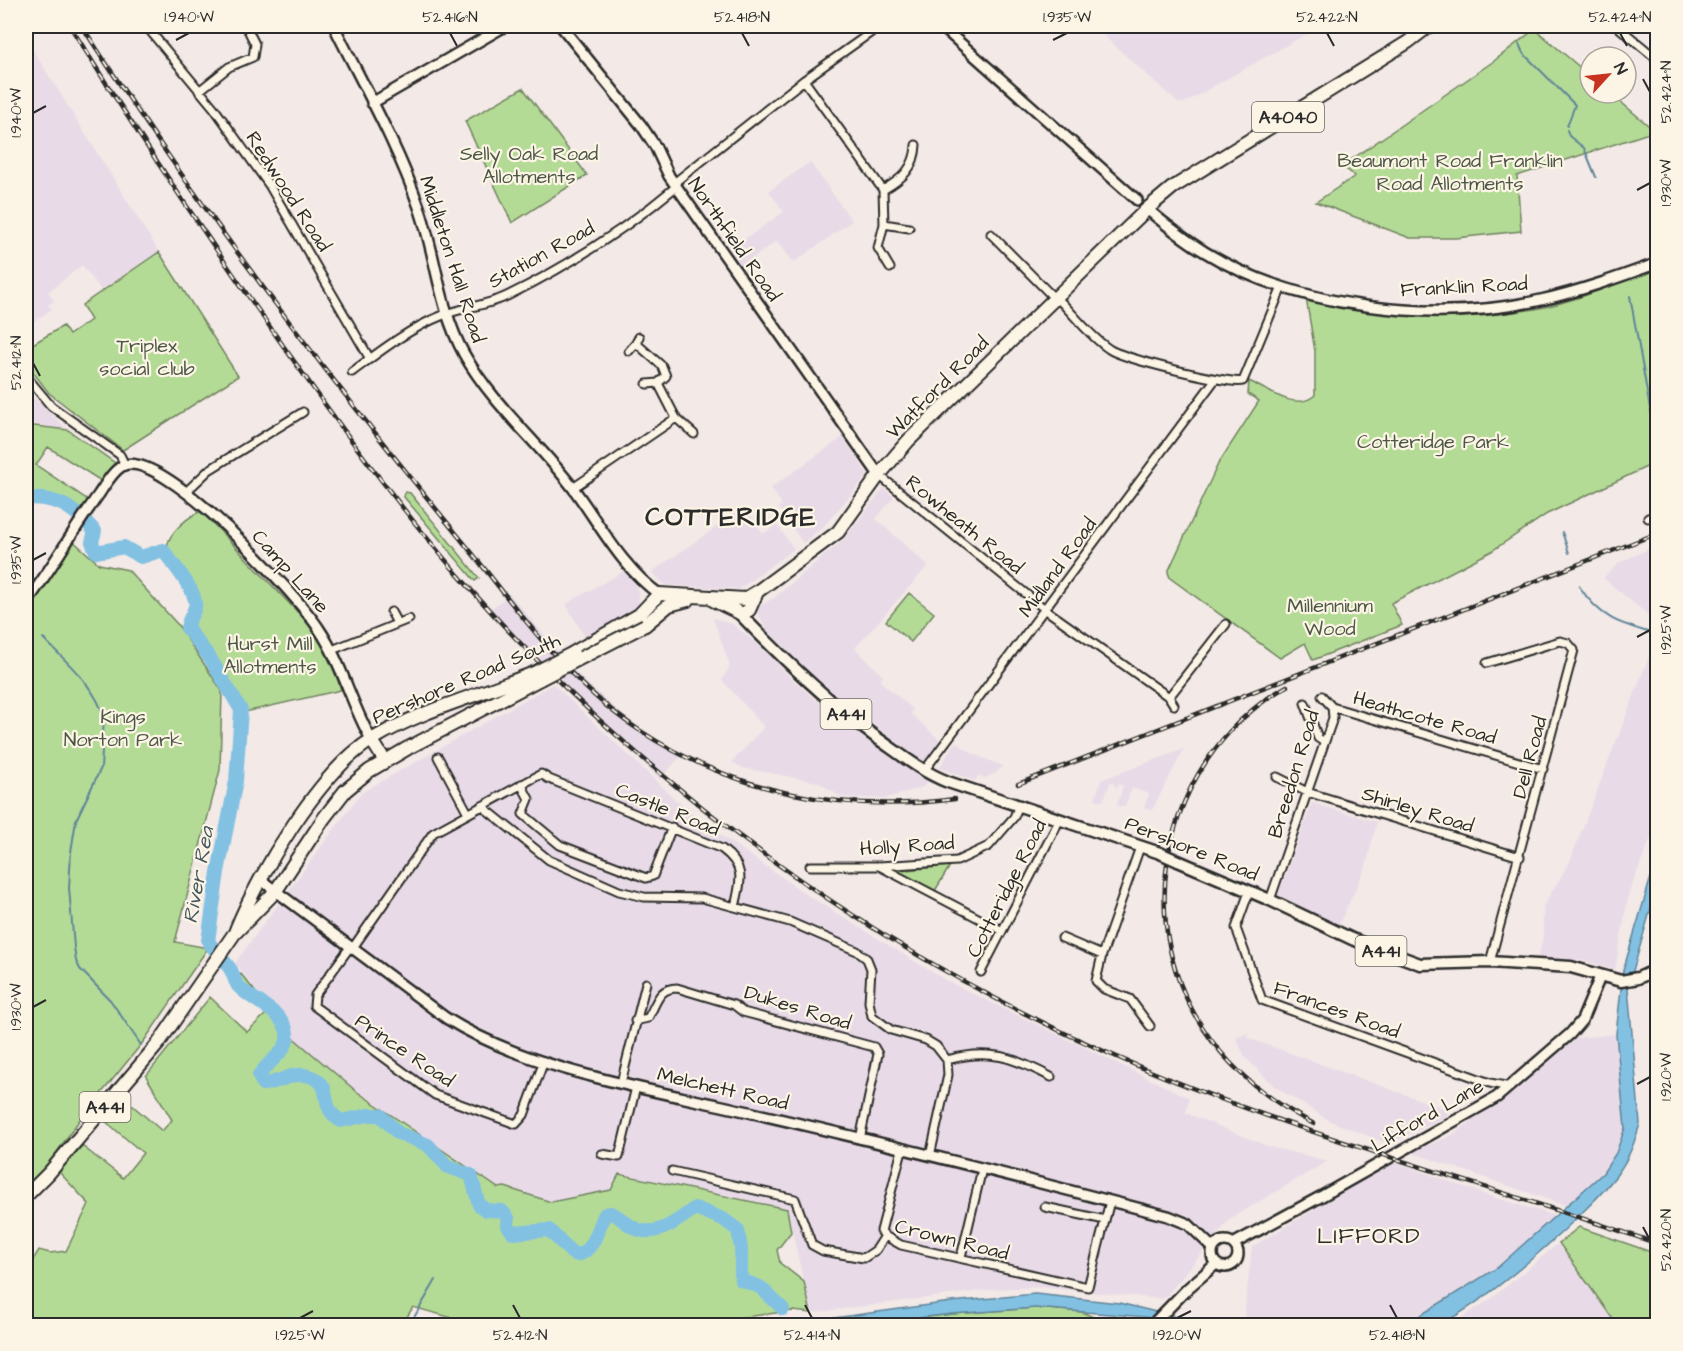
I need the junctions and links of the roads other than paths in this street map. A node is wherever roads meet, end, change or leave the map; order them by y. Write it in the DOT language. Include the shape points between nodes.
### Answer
graph roads {
  1 [pos="146,26"];
  2 [pos="246,26"];
  3 [pos="334,26"];
  4 [pos="505,26"];
  5 [pos="561,26"];
  6 [pos="880,26"];
  7 [pos="941,26"];
  8 [pos="1429,26"];
  9 [pos="1617,26"];
  10 [pos="1658,60"];
  11 [pos="804,80"];
  12 [pos="199,91"];
  13 [pos="372,103"];
  14 [pos="916,145"];
  15 [pos="675,185"];
  16 [pos="883,190"];
  17 [pos="1137,200"];
  18 [pos="1147,209"];
  19 [pos="884,224"];
  20 [pos="909,228"];
  21 [pos="991,234"];
  22 [pos="1658,263"];
  23 [pos="890,268"];
  24 [pos="1282,287"];
  25 [pos="1055,297"];
  26 [pos="448,314"];
  27 [pos="628,351"];
  28 [pos="370,359"];
  29 [pos="352,372"];
  30 [pos="26,376"];
  31 [pos="1214,381"];
  32 [pos="657,383"];
  33 [pos="646,384"];
  34 [pos="303,412"];
  35 [pos="676,418"];
  36 [pos="694,434"];
  37 [pos="125,465"];
  38 [pos="879,476"];
  39 [pos="573,488"];
  40 [pos="187,491"];
  41 [pos="1658,514"];
  42 [pos="1648,518"];
  43 [pos="663,600"];
  44 [pos="26,603"];
  45 [pos="743,607"];
  46 [pos="1046,610"];
  47 [pos="391,612"];
  48 [pos="409,619"];
  49 [pos="397,624"];
  50 [pos="1226,624"];
  51 [pos="332,650"];
  52 [pos="1487,663"];
  53 [pos="534,676"];
  54 [pos="1322,696"];
  55 [pos="1169,697"];
  56 [pos="1305,703"];
  57 [pos="1174,705"];
  58 [pos="1332,708"];
  59 [pos="371,739"];
  60 [pos="1324,742"];
  61 [pos="438,757"];
  62 [pos="385,761"];
  63 [pos="1543,769"];
  64 [pos="924,771"];
  65 [pos="1277,777"];
  66 [pos="521,784"];
  67 [pos="1306,792"];
  68 [pos="1019,805"];
  69 [pos="482,806"];
  70 [pos="468,813"];
  71 [pos="1060,819"];
  72 [pos="672,827"];
  73 [pos="1140,847"];
  74 [pos="1520,857"];
  75 [pos="810,866"];
  76 [pos="879,866"];
  77 [pos="261,880"];
  78 [pos="275,892"];
  79 [pos="1249,892"];
  80 [pos="1270,900"];
  81 [pos="735,907"];
  82 [pos="1001,930"];
  83 [pos="234,934"];
  84 [pos="1062,938"];
  85 [pos="351,948"];
  86 [pos="1102,955"];
  87 [pos="1490,962"];
  88 [pos="1658,969"];
  89 [pos="981,972"];
  90 [pos="1605,978"];
  91 [pos="646,982"];
  92 [pos="635,1021"];
  93 [pos="1150,1026"];
  94 [pos="947,1060"];
  95 [pos="544,1061"];
  96 [pos="1051,1077"];
  97 [pos="621,1083"];
  98 [pos="1510,1086"];
  99 [pos="636,1087"];
  100 [pos="860,1139"];
  101 [pos="902,1150"];
  102 [pos="603,1154"];
  103 [pos="930,1156"];
  104 [pos="982,1169"];
  105 [pos="672,1171"];
  106 [pos="26,1196"];
  107 [pos="1110,1201"];
  108 [pos="1045,1207"];
  109 [pos="1105,1220"];
  110 [pos="885,1236"];
  111 [pos="1233,1244"];
  112 [pos="1213,1248"];
  113 [pos="961,1257"];
  114 [pos="1216,1264"];
  115 [pos="1151,1326"];
  1 -- 12 [label="street, Redwood Road"];
  2 -- 12 [label="street" via="255,44 253,57 229,67"];
  3 -- 13 [label="street, Middleton Hall Road"];
  4 -- 13 [label="street"];
  5 -- 15 [label="street, Northfield Road" via="641,124"];
  6 -- 11 [label="street, Station Road"];
  7 -- 17 [label="street"];
  8 -- 18 [label="highway, A4040" via="1172,188"];
  9 -- 10 [label="street"];
  11 -- 15 [label="street, Station Road"];
  11 -- 16 [label="street"];
  12 -- 28 [label="street, Redwood Road" via="269,185"];
  13 -- 26 [label="street, Middleton Hall Road" via="419,207"];
  14 -- 16 [label="street" via="910,168 899,181"];
  15 -- 26 [label="street, Station Road" via="637,219 531,283 505,297"];
  15 -- 38 [label="street, Northfield Road"];
  16 -- 19 [label="street"];
  18 -- 24 [label="street, Franklin Road" via="1206,253"];
  18 -- 25 [label="highway, Watford Road / A4040"];
  19 -- 20 [label="street"];
  19 -- 23 [label="street" via="879,248"];
  21 -- 25 [label="street"];
  22 -- 24 [label="street, Franklin Road" via="1540,300 1475,308 1412,311 1330,300"];
  24 -- 31 [label="street" via="1243,381"];
  25 -- 31 [label="street" via="1110,350"];
  25 -- 38 [label="highway, Watford Road / A4040" via="908,441"];
  26 -- 28 [label="street, Station Road" via="428,322"];
  26 -- 39 [label="street, Middleton Hall Road" via="465,356 490,391"];
  27 -- 32 [label="street" via="637,340 662,366 666,376"];
  28 -- 29 [label="street, Station Road"];
  30 -- 37 [label="street" via="44,399 121,455"];
  31 -- 46 [label="street, Midland Road"];
  32 -- 33 [label="street"];
  32 -- 35 [label="street"];
  34 -- 40 [label="street" via="209,470"];
  35 -- 36 [label="street"];
  35 -- 39 [label="street"];
  37 -- 40 [label="street, Camp Lane" via="138,465"];
  37 -- 44 [label="street" via="115,472 75,527"];
  38 -- 45 [label="highway, Watford Road / A4040" via="838,532 758,591"];
  38 -- 46 [label="street, Rowheath Road"];
  39 -- 43 [label="street, Middleton Hall Road" via="634,571"];
  40 -- 51 [label="street, Camp Lane" via="269,570 308,614"];
  41 -- 42 [label="street"];
  43 -- 45 [label="highway, A441" via="710,598"];
  43 -- 53 [label="highway, Pershore Road South / A441, bridge"];
  43 -- 53 [label="highway, Pershore Road South / A441, bridge" via="645,625 559,670"];
  45 -- 64 [label="main road, Pershore Road / A441" via="756,631 827,698"];
  46 -- 55 [label="street, Rowheath Road"];
  46 -- 64 [label="street, Midland Road"];
  47 -- 49 [label="street"];
  48 -- 49 [label="street"];
  49 -- 51 [label="street"];
  50 -- 55 [label="street"];
  51 -- 59 [label="street, Camp Lane"];
  52 -- 63 [label="street, Dell Road" via="1560,641 1572,646 1574,655"];
  53 -- 59 [label="highway, Pershore Road South / A441" via="448,704"];
  53 -- 62 [label="highway, Pershore Road South / A441"];
  54 -- 58 [label="street, Breedon Road"];
  55 -- 57 [label="street, Rowheath Road"];
  56 -- 60 [label="street" via="1318,738"];
  58 -- 60 [label="street, Breedon Road" via="1333,718"];
  58 -- 63 [label="street, Heathcote Road"];
  59 -- 62 [label="highway"];
  59 -- 77 [label="highway, Pershore Road South / A441" via="322,785"];
  60 -- 67 [label="street, Breedon Road"];
  61 -- 70 [label="street"];
  62 -- 78 [label="highway, Pershore Road South / A441" via="345,791"];
  63 -- 74 [label="street, Dell Road"];
  64 -- 68 [label="main road, Pershore Road / A441"];
  65 -- 67 [label="street, Shirley Road"];
  66 -- 69 [label="street"];
  66 -- 72 [label="street, Castle Road" via="541,774"];
  66 -- 72 [label="street" via="529,799 523,814 560,845 646,878 652,876"];
  67 -- 74 [label="street, Shirley Road"];
  67 -- 80 [label="street, Breedon Road"];
  68 -- 71 [label="main road, Pershore Road / A441"];
  68 -- 76 [label="street, Holly Road" via="989,846 965,858"];
  69 -- 70 [label="street"];
  69 -- 81 [label="street" via="549,860 619,891 644,897 702,898"];
  70 -- 85 [label="street" via="431,835"];
  71 -- 73 [label="main road, Pershore Road / A441"];
  71 -- 82 [label="street, Cotteridge Road"];
  72 -- 81 [label="street, Castle Road" via="722,849 737,862 741,881"];
  73 -- 79 [label="main road, Pershore Road / A441, bridge"];
  73 -- 86 [label="street"];
  74 -- 87 [label="street, Dell Road"];
  75 -- 76 [label="street, Holly Road"];
  76 -- 82 [label="street"];
  77 -- 78 [label="street, Melchett Road"];
  77 -- 83 [label="highway, Pershore Road South / A441"];
  78 -- 83 [label="highway, Pershore Road South / A441"];
  78 -- 85 [label="street, Melchett Road"];
  79 -- 80 [label="main road, Pershore Road / A441"];
  79 -- 98 [label="street, Frances Road" via="1236,928 1262,1000 1490,1083"];
  80 -- 87 [label="main road, Pershore Road / A441" via="1397,958 1420,964"];
  81 -- 94 [label="street" via="790,922 857,951 871,969 872,1016 891,1030 926,1040"];
  82 -- 89 [label="street, Cotteridge Road"];
  83 -- 106 [label="highway, Pershore Road South / A441" via="158,1044"];
  84 -- 86 [label="street"];
  85 -- 95 [label="street, Melchett Road" via="469,1033"];
  85 -- 95 [label="street, Prince Road" via="315,995 314,1006 435,1095 516,1124 524,1115"];
  86 -- 93 [label="street" via="1096,976 1098,984 1130,999"];
  87 -- 90 [label="main road, Pershore Road / A441" via="1571,967"];
  88 -- 90 [label="main road, Pershore Road / A441" via="1635,979"];
  90 -- 98 [label="street, Lifford Lane" via="1582,1020 1562,1043"];
  91 -- 92 [label="street"];
  92 -- 97 [label="street"];
  92 -- 100 [label="street, Dukes Road" via="648,1018 660,993 678,988 734,1005 743,1012 874,1047 878,1054"];
  94 -- 96 [label="street" via="991,1054 1021,1061"];
  94 -- 103 [label="street" via="948,1076"];
  95 -- 97 [label="street, Melchett Road"];
  97 -- 99 [label="street, Melchett Road"];
  98 -- 111 [label="street, Lifford Lane" via="1475,1110"];
  99 -- 100 [label="street, Melchett Road"];
  99 -- 102 [label="street" via="619,1157"];
  100 -- 101 [label="street, Melchett Road"];
  101 -- 103 [label="street, Melchett Road"];
  101 -- 110 [label="street" via="882,1231"];
  103 -- 104 [label="street, Melchett Road"];
  104 -- 107 [label="street, Melchett Road"];
  104 -- 113 [label="street"];
  105 -- 110 [label="street, Crown Road" via="795,1200 812,1245 823,1251 864,1258 876,1250"];
  107 -- 109 [label="street"];
  107 -- 112 [label="street, Melchett Road" via="1181,1220"];
  108 -- 109 [label="street"];
  109 -- 113 [label="street, Crown Road" via="1088,1287"];
  110 -- 113 [label="street, Crown Road" via="901,1245"];
  111 -- 112 [label="street, Lifford Lane" via="1222,1241"];
  111 -- 114 [label="street" via="1238,1251 1235,1263 1228,1267"];
  112 -- 114 [label="street"];
  114 -- 115 [label="street"];
}
